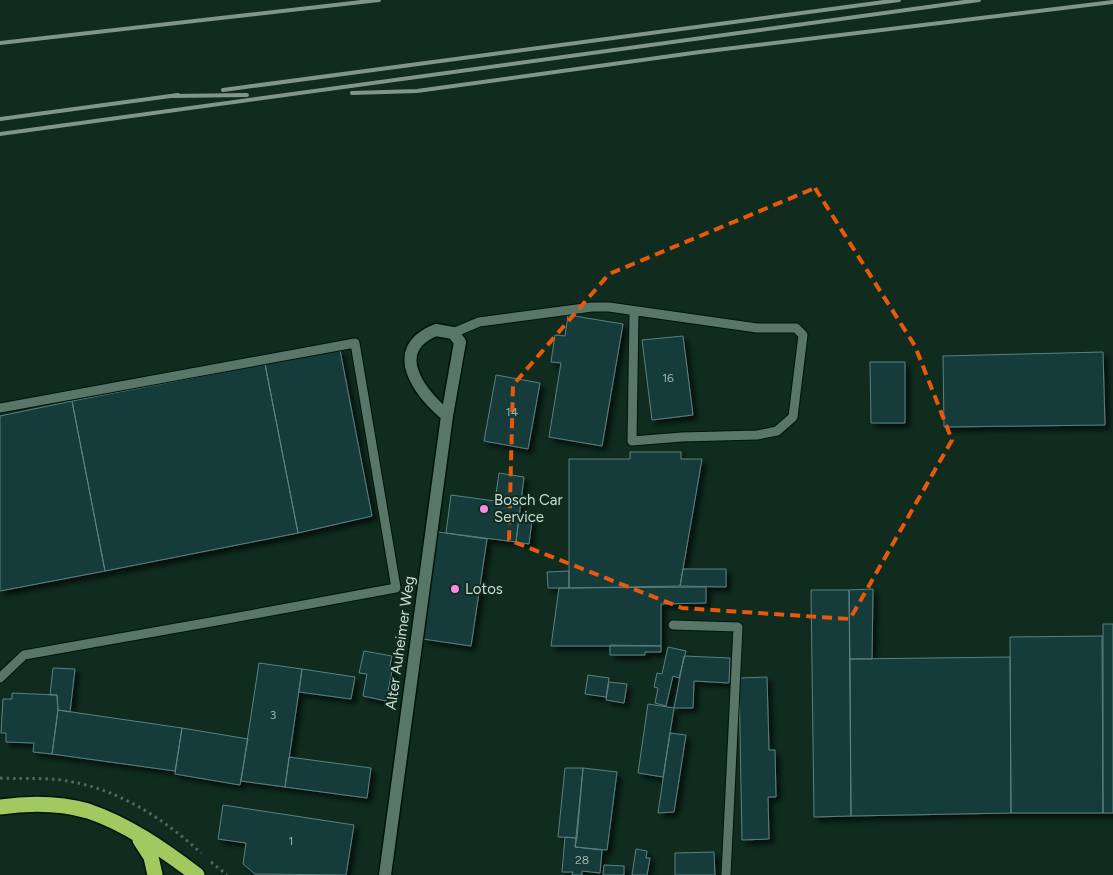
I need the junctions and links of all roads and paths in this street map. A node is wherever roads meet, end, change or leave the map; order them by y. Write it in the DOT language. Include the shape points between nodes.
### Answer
graph roads {
  1 [pos="634,312"];
  2 [pos="453,333"];
  3 [pos="0,408"];
  4 [pos="447,416"];
  5 [pos="673,625"];
  6 [pos="0,678"];
  7 [pos="0,807"];
  8 [pos="137,834"];
  9 [pos="155,875"];
  10 [pos="197,875"];
  11 [pos="385,875"];
  12 [pos="726,875"];
  1 -- 1 [label="lane" via="758,328 796,328 803,335 793,418 777,430 757,435 632,441"];
  1 -- 2 [label="lane" via="592,307 479,322"];
  2 -- 4 [label="street, Alter Auheimer Weg" via="460,342"];
  2 -- 4 [label="street" via="431,332 412,350 410,362 412,374 425,396"];
  3 -- 6 [label="lane" via="355,343 396,588 24,654"];
  4 -- 11 [label="street, Alter Auheimer Weg"];
  5 -- 12 [label="lane" via="738,627"];
  7 -- 8 [label="highway" via="60,805 88,811"];
  8 -- 9 [label="highway" via="151,857"];
  8 -- 10 [label="highway"];
}
